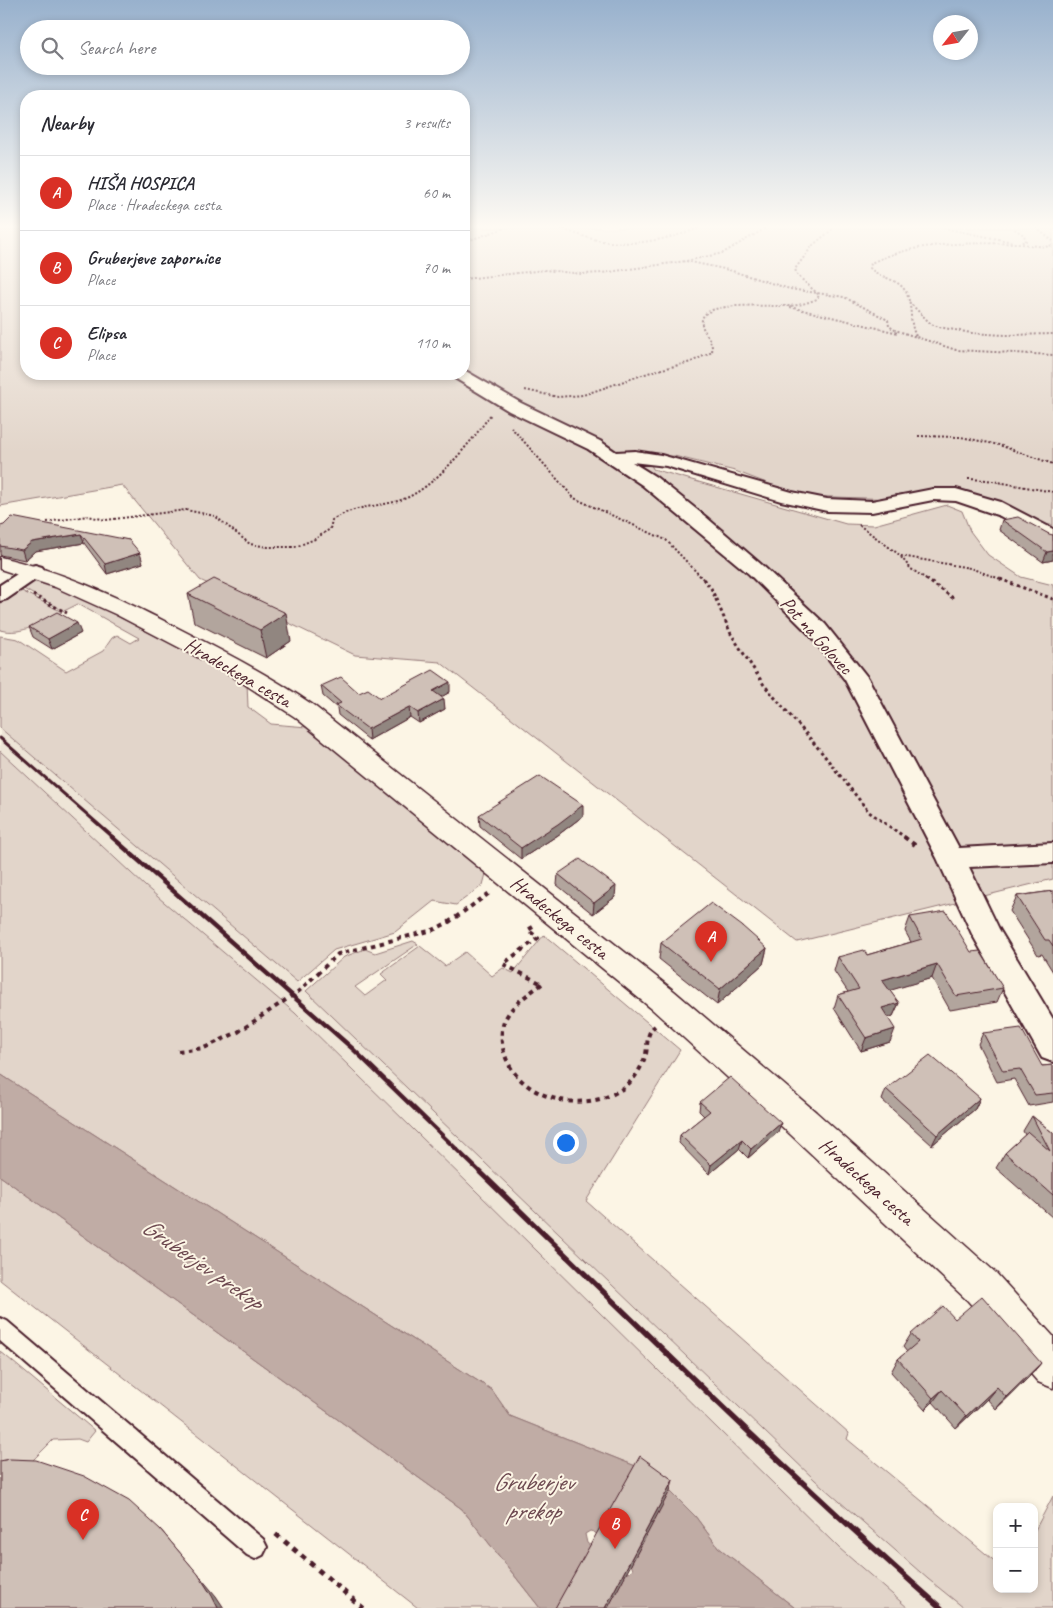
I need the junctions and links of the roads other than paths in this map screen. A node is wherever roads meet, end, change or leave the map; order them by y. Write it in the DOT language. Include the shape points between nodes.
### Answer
graph roads {
  1 [pos="470,380"];
  2 [pos="615,457"];
  3 [pos="1053,538"];
  4 [pos="0,563"];
  5 [pos="35,571"];
  6 [pos="7,590"];
  7 [pos="1053,853"];
  8 [pos="951,858"];
  9 [pos="1053,1048"];
  10 [pos="0,1328"];
  11 [pos="1053,1367"];
  12 [pos="255,1547"];
  1 -- 2 [label="street, Pot na Golovec" via="515,407"];
  2 -- 3 [label="street" via="651,457 829,506 864,507 934,494 956,495 996,508"];
  2 -- 8 [label="street, Pot na Golovec" via="699,521 817,629 856,678"];
  4 -- 5 [label="street, Hradeckega cesta"];
  5 -- 6 [label="street"];
  5 -- 11 [label="street, Hradeckega cesta" via="111,603 259,679 304,711 663,1000 902,1211 982,1287"];
  7 -- 8 [label="street"];
  8 -- 9 [label="street, Pot na Golovec" via="987,934"];
  10 -- 12 [label="lane"];
}
